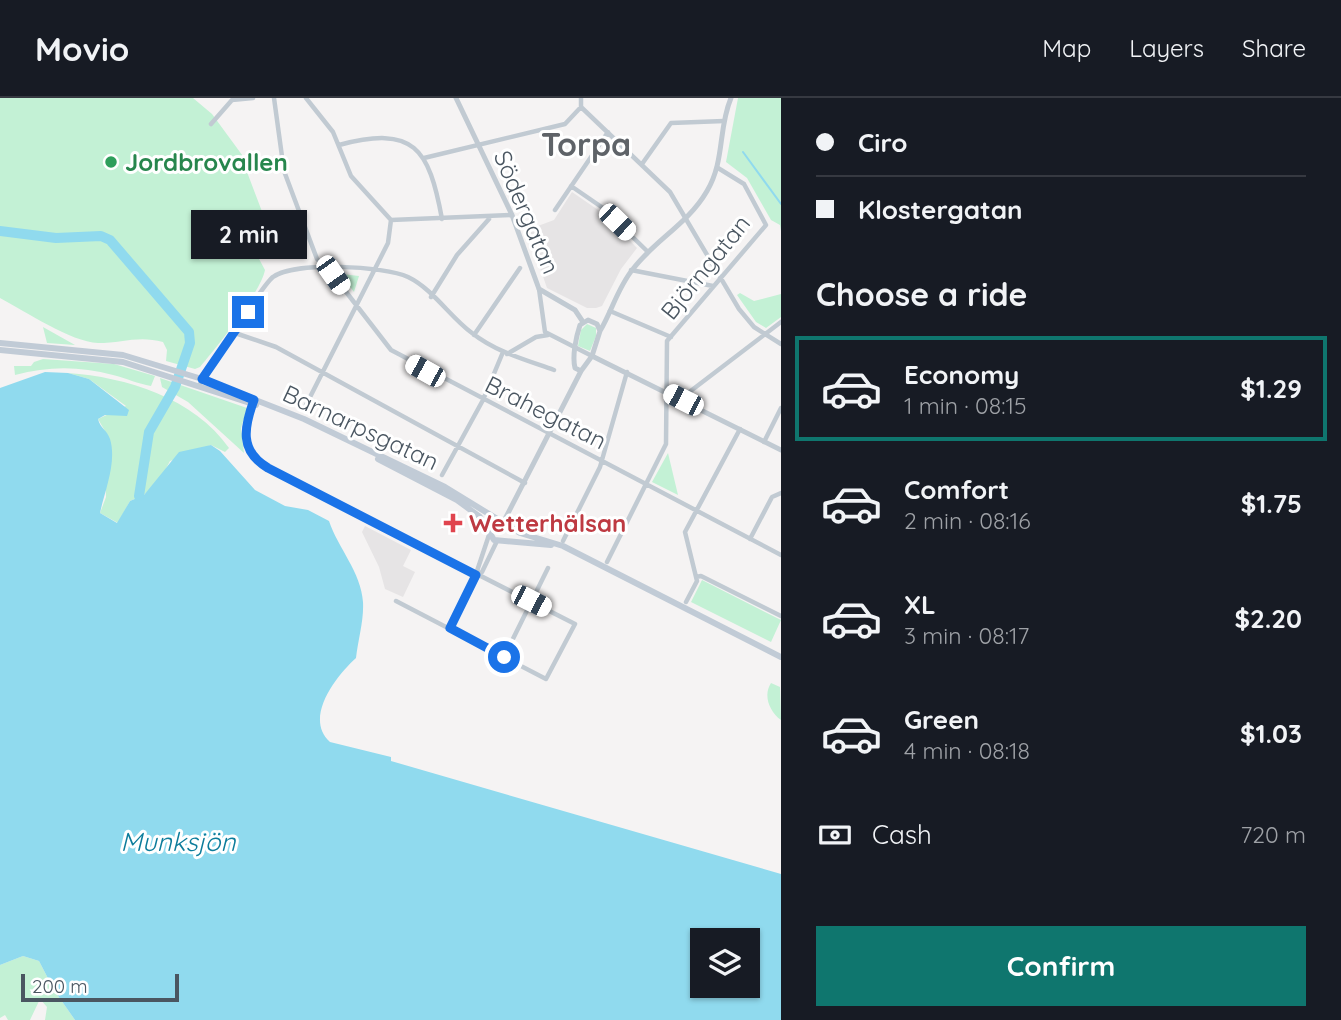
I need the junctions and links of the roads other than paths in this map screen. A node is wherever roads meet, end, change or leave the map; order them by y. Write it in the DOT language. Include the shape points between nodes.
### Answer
graph roads {
  1 [pos="253,98"];
  2 [pos="274,98"];
  3 [pos="306,98"];
  4 [pos="456,98"];
  5 [pos="581,98"];
  6 [pos="731,98"];
  7 [pos="581,107"];
  8 [pos="724,121"];
  9 [pos="211,124"];
  10 [pos="608,132"];
  11 [pos="480,144"];
  12 [pos="340,145"];
  13 [pos="424,158"];
  14 [pos="642,164"];
  15 [pos="718,168"];
  16 [pos="571,186"];
  17 [pos="555,210"];
  18 [pos="512,215"];
  19 [pos="442,219"];
  20 [pos="489,219"];
  21 [pos="391,220"];
  22 [pos="687,220"];
  23 [pos="648,252"];
  24 [pos="324,267"];
  25 [pos="520,268"];
  26 [pos="631,270"];
  27 [pos="374,271"];
  28 [pos="719,278"];
  29 [pos="713,286"];
  30 [pos="539,289"];
  31 [pos="431,296"];
  32 [pos="355,307"];
  33 [pos="610,311"];
  34 [pos="606,320"];
  35 [pos="583,322"];
  36 [pos="781,322"];
  37 [pos="597,324"];
  38 [pos="600,331"];
  39 [pos="235,333"];
  40 [pos="474,335"];
  41 [pos="549,335"];
  42 [pos="765,336"];
  43 [pos="671,337"];
  44 [pos="0,344"];
  45 [pos="781,344"];
  46 [pos="575,348"];
  47 [pos="0,352"];
  48 [pos="505,353"];
  49 [pos="592,356"];
  50 [pos="573,363"];
  51 [pos="554,370"];
  52 [pos="581,371"];
  53 [pos="628,372"];
  54 [pos="171,373"];
  55 [pos="322,373"];
  56 [pos="201,383"];
  57 [pos="573,388"];
  58 [pos="666,391"];
  59 [pos="483,400"];
  60 [pos="683,400"];
  61 [pos="254,402"];
  62 [pos="305,407"];
  63 [pos="781,408"];
  64 [pos="740,429"];
  65 [pos="550,433"];
  66 [pos="764,442"];
  67 [pos="457,447"];
  68 [pos="781,450"];
  69 [pos="602,459"];
  70 [pos="442,475"];
  71 [pos="525,483"];
  72 [pos="647,483"];
  73 [pos="781,493"];
  74 [pos="696,512"];
  75 [pos="504,523"];
  76 [pos="488,527"];
  77 [pos="489,535"];
  78 [pos="750,539"];
  79 [pos="498,540"];
  80 [pos="563,544"];
  81 [pos="781,555"];
  82 [pos="607,562"];
  83 [pos="548,568"];
  84 [pos="476,575"];
  85 [pos="696,577"];
  86 [pos="396,601"];
  87 [pos="531,601"];
  88 [pos="686,602"];
  89 [pos="781,616"];
  90 [pos="450,628"];
  91 [pos="780,653"];
  92 [pos="504,657"];
  1 -- 9 [label="street" via="232,100"];
  2 -- 24 [label="street, Brahegatan" via="284,171 317,260"];
  3 -- 12 [label="street"];
  4 -- 11 [label="street, Södergatan"];
  5 -- 7 [label="street"];
  6 -- 8 [label="street"];
  7 -- 10 [label="street"];
  7 -- 11 [label="street" via="565,124"];
  8 -- 14 [label="street" via="671,123"];
  8 -- 15 [label="street"];
  10 -- 14 [label="street"];
  10 -- 16 [label="street"];
  11 -- 13 [label="street"];
  11 -- 18 [label="street, Södergatan"];
  12 -- 13 [label="street" via="398,138"];
  12 -- 21 [label="street" via="351,176"];
  13 -- 19 [label="street"];
  14 -- 22 [label="street" via="670,191"];
  15 -- 22 [label="street"];
  15 -- 28 [label="street, Björngatan" via="744,184 766,225"];
  16 -- 17 [label="street"];
  16 -- 23 [label="street" via="603,208"];
  18 -- 20 [label="street"];
  18 -- 30 [label="street, Södergatan"];
  19 -- 20 [label="street"];
  19 -- 21 [label="street"];
  20 -- 31 [label="street" via="457,255"];
  21 -- 27 [label="street" via="388,243"];
  22 -- 23 [label="street"];
  22 -- 28 [label="street"];
  23 -- 26 [label="street"];
  24 -- 27 [label="street"];
  24 -- 32 [label="street, Brahegatan"];
  24 -- 39 [label="street" via="274,276"];
  25 -- 40 [label="street"];
  26 -- 29 [label="street"];
  26 -- 33 [label="street"];
  27 -- 31 [label="street" via="406,276"];
  27 -- 32 [label="street"];
  28 -- 29 [label="street, Björngatan"];
  28 -- 42 [label="street" via="739,309"];
  29 -- 43 [label="street, Björngatan"];
  30 -- 35 [label="street, Södergatan" via="575,310"];
  30 -- 41 [label="street" via="541,321"];
  31 -- 40 [label="street"];
  32 -- 55 [label="street"];
  32 -- 59 [label="street, Brahegatan" via="391,350"];
  33 -- 34 [label="street"];
  33 -- 43 [label="street"];
  34 -- 37 [label="street"];
  34 -- 38 [label="street"];
  35 -- 37 [label="street"];
  35 -- 46 [label="street"];
  36 -- 42 [label="street"];
  37 -- 38 [label="street"];
  38 -- 49 [label="street"];
  39 -- 55 [label="street" via="276,347"];
  39 -- 56 [label="street"];
  40 -- 48 [label="street"];
  41 -- 46 [label="street"];
  41 -- 48 [label="street"];
  42 -- 45 [label="street"];
  42 -- 60 [label="street"];
  43 -- 58 [label="street, Björngatan" via="667,341"];
  44 -- 54 [label="main road" via="91,349"];
  46 -- 49 [label="street"];
  46 -- 50 [label="street"];
  47 -- 54 [label="main road" via="123,362"];
  48 -- 51 [label="street"];
  48 -- 59 [label="street"];
  49 -- 52 [label="street"];
  49 -- 53 [label="street"];
  50 -- 52 [label="street"];
  50 -- 57 [label="street"];
  52 -- 57 [label="street"];
  53 -- 58 [label="street"];
  53 -- 69 [label="street"];
  54 -- 56 [label="main road, Barnarpsgatan"];
  55 -- 62 [label="street"];
  55 -- 67 [label="street"];
  56 -- 61 [label="main road, Barnarpsgatan"];
  57 -- 65 [label="street"];
  58 -- 60 [label="street"];
  58 -- 72 [label="street, Björngatan" via="666,444"];
  59 -- 65 [label="street, Brahegatan"];
  59 -- 67 [label="street"];
  60 -- 64 [label="street"];
  61 -- 75 [label="main road, Barnarpsgatan" via="304,419 382,456"];
  61 -- 76 [label="main road, Barnarpsgatan" via="436,488"];
  61 -- 84 [label="street" via="245,436 259,463"];
  63 -- 66 [label="street"];
  64 -- 66 [label="street"];
  64 -- 74 [label="street"];
  65 -- 69 [label="street, Brahegatan"];
  65 -- 71 [label="street"];
  66 -- 68 [label="street"];
  67 -- 70 [label="street"];
  67 -- 71 [label="street"];
  69 -- 72 [label="street, Brahegatan"];
  69 -- 80 [label="street"];
  71 -- 75 [label="street"];
  72 -- 74 [label="street, Brahegatan"];
  72 -- 82 [label="street, Björngatan"];
  73 -- 78 [label="street" via="772,497"];
  74 -- 78 [label="street, Brahegatan"];
  74 -- 85 [label="street" via="685,532"];
  75 -- 76 [label="main road" via="494,520"];
  75 -- 79 [label="main road" via="507,536"];
  75 -- 80 [label="main road, Barnarpsgatan" via="520,533"];
  76 -- 77 [label="main road"];
  77 -- 79 [label="main road"];
  77 -- 84 [label="street"];
  78 -- 81 [label="street, Brahegatan"];
  79 -- 80 [label="main road, Barnarpsgatan"];
  79 -- 84 [label="street"];
  80 -- 91 [label="main road, Barnarpsgatan"];
  83 -- 87 [label="street"];
  84 -- 87 [label="street"];
  84 -- 90 [label="street"];
  85 -- 88 [label="street"];
  85 -- 89 [label="street"];
  86 -- 90 [label="street"];
  87 -- 92 [label="street"];
  87 -- 92 [label="street" via="575,624 547,679"];
  90 -- 92 [label="street"];
}
